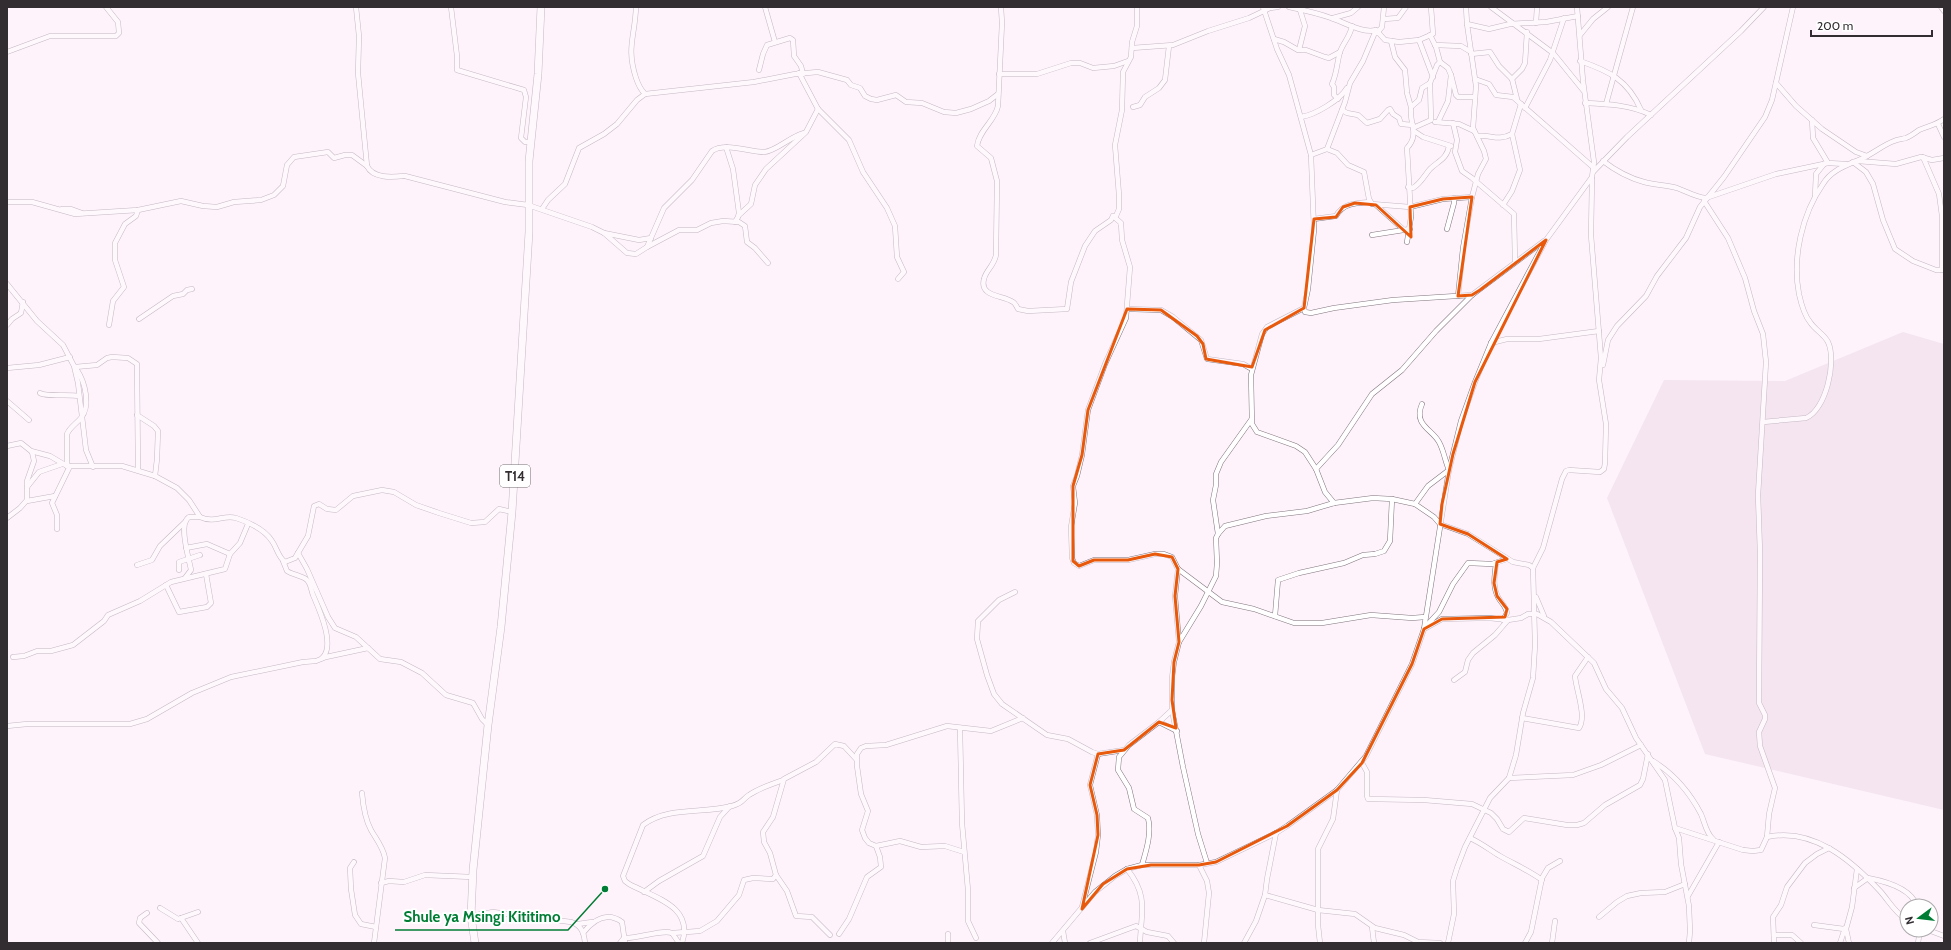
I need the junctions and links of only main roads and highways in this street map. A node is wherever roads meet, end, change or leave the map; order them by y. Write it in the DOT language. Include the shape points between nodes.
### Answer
graph roads {
  1 [pos="541,7"];
  2 [pos="474,943"];
  1 -- 2 [label="highway, T14" via="531,142 528,253 512,512 472,877 471,916"];
}
